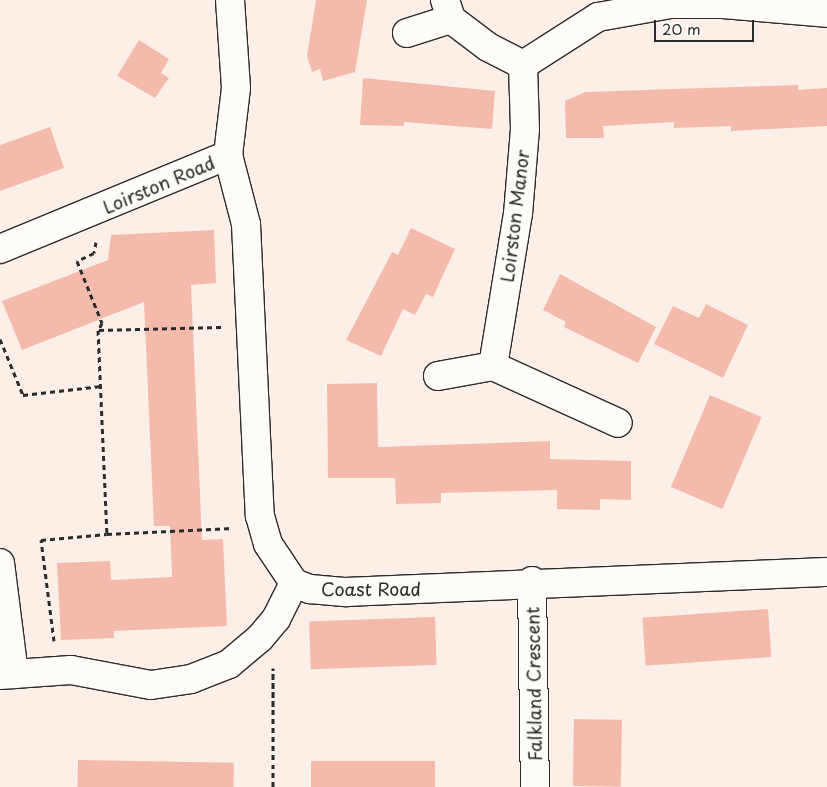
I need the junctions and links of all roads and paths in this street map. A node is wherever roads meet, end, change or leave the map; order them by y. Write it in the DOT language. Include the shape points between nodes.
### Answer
graph roads {
  1 [pos="230,0"];
  2 [pos="723,2"];
  3 [pos="448,9"];
  4 [pos="827,13"];
  5 [pos="407,33"];
  6 [pos="523,65"];
  7 [pos="228,155"];
  8 [pos="91,213"];
  9 [pos="0,249"];
  10 [pos="252,326"];
  11 [pos="98,330"];
  12 [pos="0,339"];
  13 [pos="493,366"];
  14 [pos="438,376"];
  15 [pos="102,386"];
  16 [pos="618,423"];
  17 [pos="263,526"];
  18 [pos="107,534"];
  19 [pos="0,563"];
  20 [pos="827,572"];
  21 [pos="532,581"];
  22 [pos="294,582"];
  23 [pos="260,638"];
  24 [pos="58,671"];
  25 [pos="7,674"];
  26 [pos="273,787"];
  27 [pos="535,787"];
  1 -- 7 [label="street, Loirston Road" via="236,88"];
  2 -- 4 [label="street"];
  2 -- 6 [label="street" via="671,4 598,17"];
  3 -- 5 [label="street"];
  3 -- 6 [label="street" via="488,47"];
  6 -- 13 [label="street, Loirston Manor" via="525,129 518,214"];
  7 -- 8 [label="street, Loirston Road"];
  7 -- 10 [label="street" via="246,224"];
  8 -- 9 [label="street, Loirston Road"];
  8 -- 11 [label="path" via="97,230 94,253 77,260 102,324"];
  10 -- 11 [label="path"];
  10 -- 17 [label="street"];
  11 -- 15 [label="path"];
  12 -- 15 [label="path" via="23,395"];
  13 -- 14 [label="street"];
  13 -- 16 [label="street"];
  15 -- 18 [label="path"];
  17 -- 18 [label="path"];
  17 -- 22 [label="street" via="268,544"];
  18 -- 24 [label="path" via="41,540"];
  19 -- 25 [label="street"];
  20 -- 21 [label="street, Coast Road"];
  21 -- 22 [label="street, Coast Road" via="347,592 310,589"];
  21 -- 27 [label="street, Falkland Crescent"];
  22 -- 23 [label="street" via="276,620"];
  23 -- 24 [label="street" via="229,664 191,679 151,684"];
  23 -- 26 [label="path" via="273,666"];
  24 -- 25 [label="street"];
}
